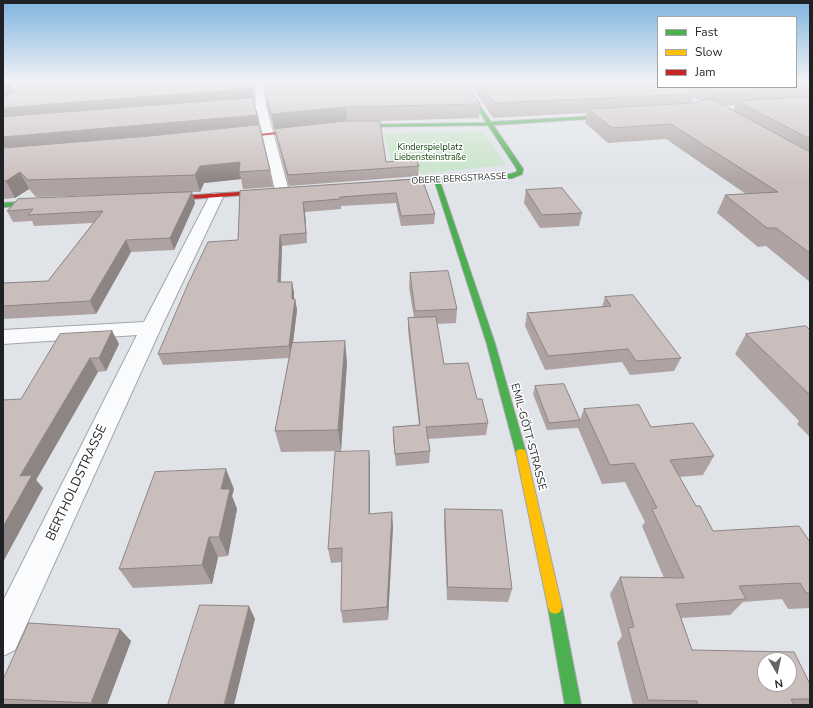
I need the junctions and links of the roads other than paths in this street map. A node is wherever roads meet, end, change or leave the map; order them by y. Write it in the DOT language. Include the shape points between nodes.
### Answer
graph roads {
  1 [pos="263,114"];
  2 [pos="483,114"];
  3 [pos="626,116"];
  4 [pos="489,124"];
  5 [pos="339,127"];
  6 [pos="315,129"];
  7 [pos="268,133"];
  8 [pos="219,139"];
  9 [pos="437,180"];
  10 [pos="382,184"];
  11 [pos="286,191"];
  12 [pos="216,197"];
  13 [pos="156,199"];
  14 [pos="50,203"];
  15 [pos="3,205"];
  16 [pos="151,328"];
  17 [pos="3,337"];
  18 [pos="3,638"];
  19 [pos="573,705"];
  1 -- 7 [label="street"];
  2 -- 4 [label="street"];
  3 -- 4 [label="street"];
  4 -- 5 [label="street"];
  4 -- 9 [label="street, OBERE BERGSTRASSE" via="520,169 520,173 512,176"];
  6 -- 7 [label="street"];
  7 -- 8 [label="street"];
  7 -- 11 [label="street"];
  9 -- 10 [label="street, OBERE BERGSTRASSE"];
  9 -- 19 [label="street, EMIL-GÖTT-STRASSE" via="475,288 519,443 552,584"];
  11 -- 12 [label="street"];
  12 -- 13 [label="street"];
  12 -- 16 [label="street, BERTHOLDSTRASSE"];
  14 -- 15 [label="street"];
  16 -- 17 [label="street"];
  16 -- 18 [label="street, BERTHOLDSTRASSE"];
}
